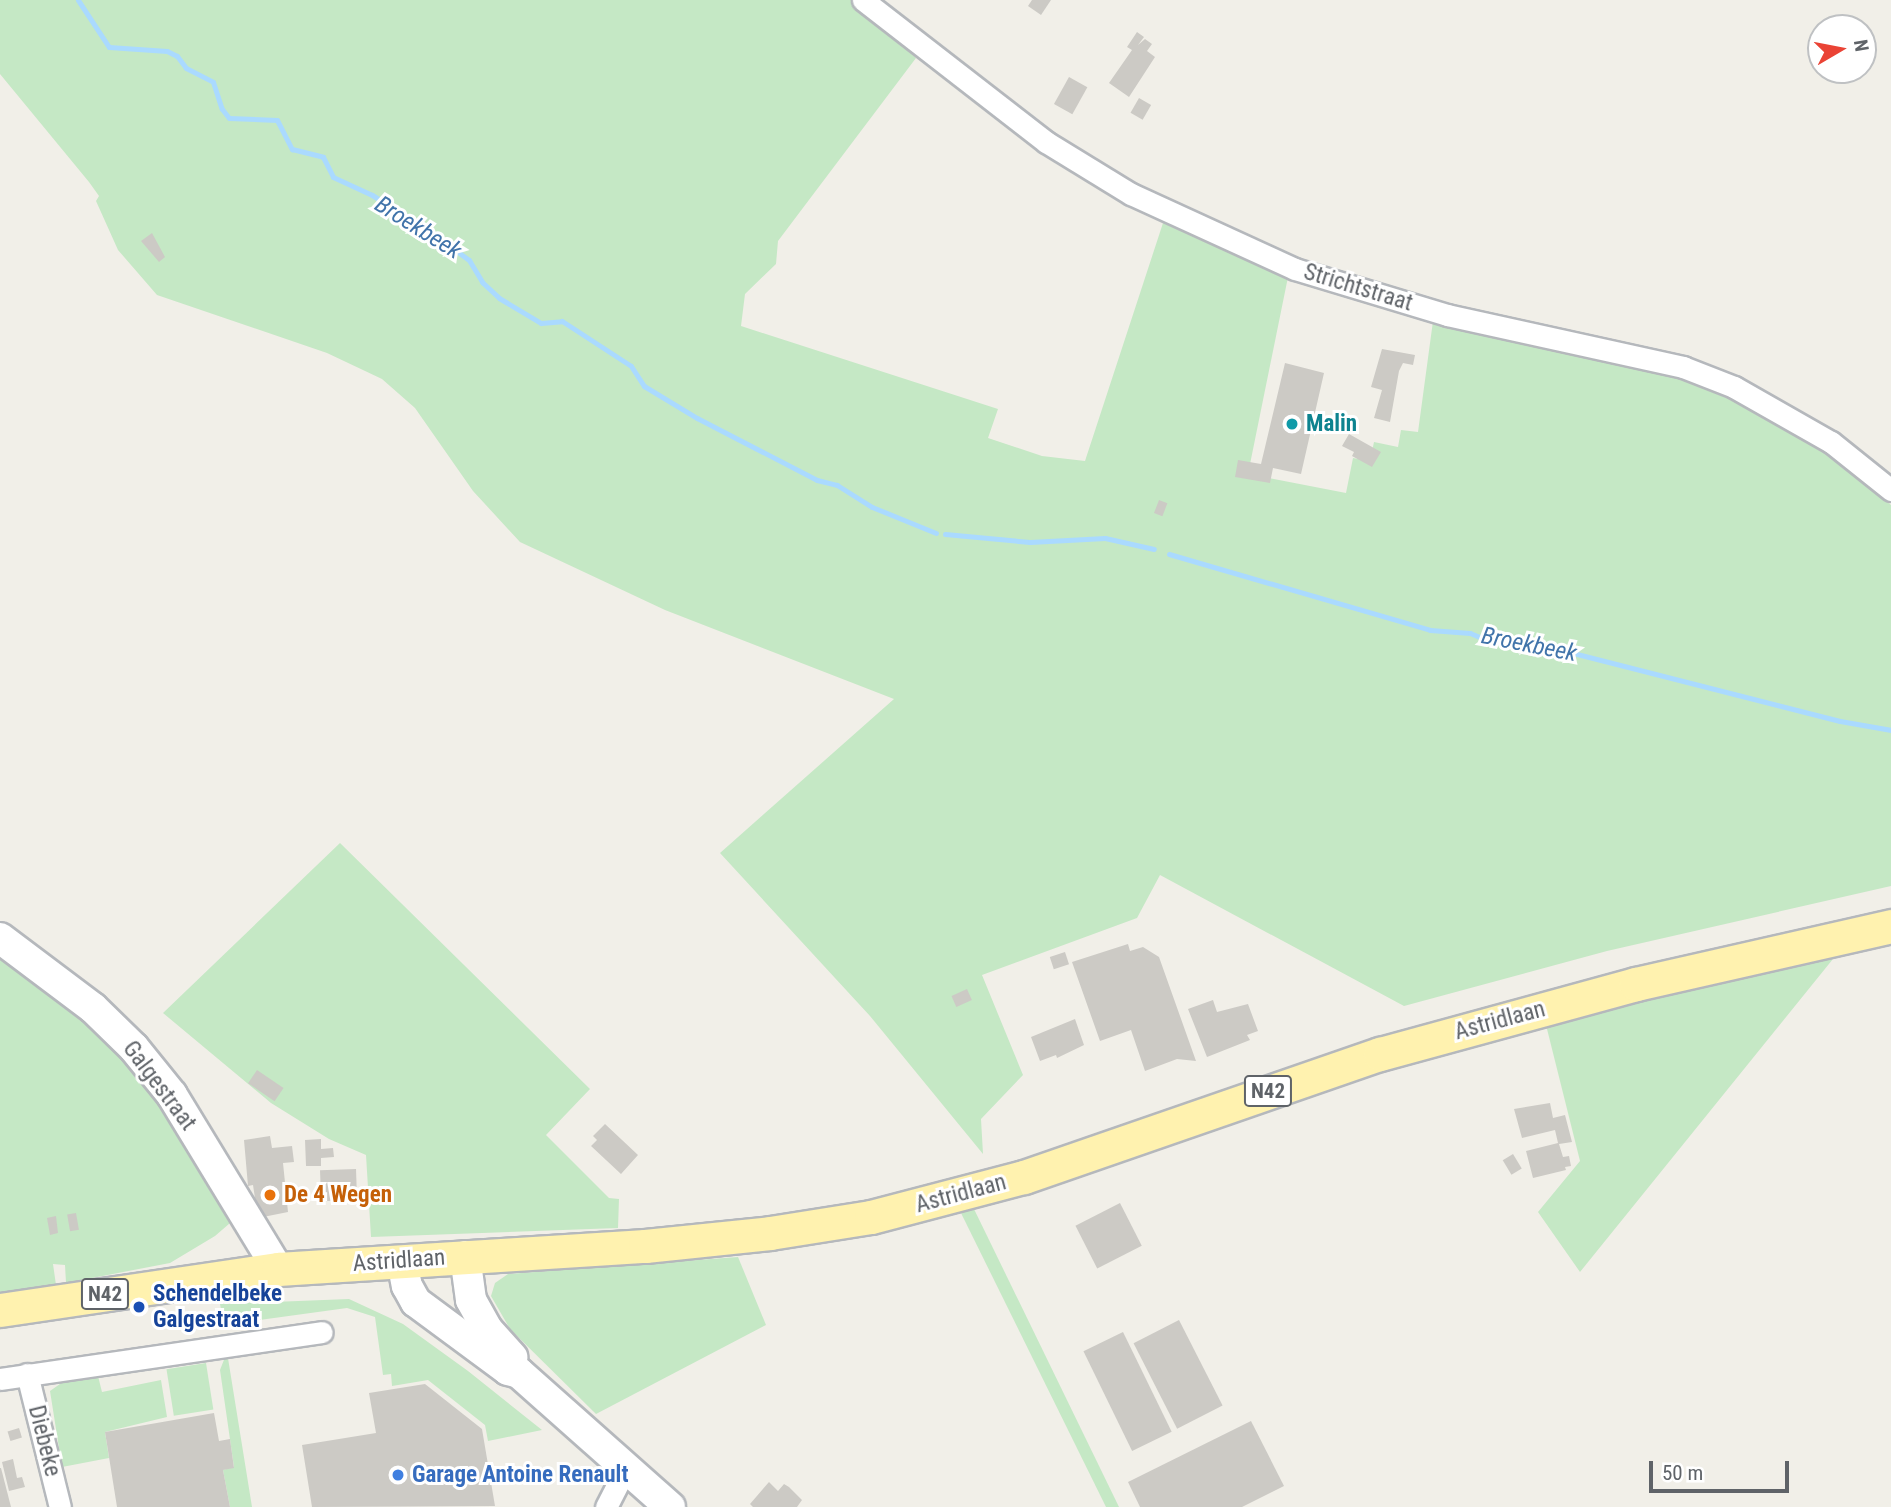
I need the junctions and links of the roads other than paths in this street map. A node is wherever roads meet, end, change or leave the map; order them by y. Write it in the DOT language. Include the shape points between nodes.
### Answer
graph roads {
  1 [pos="863,0"];
  2 [pos="1891,490"];
  3 [pos="1891,926"];
  4 [pos="0,938"];
  5 [pos="465,1256"];
  6 [pos="402,1261"];
  7 [pos="278,1269"];
  8 [pos="0,1310"];
  9 [pos="322,1332"];
  10 [pos="519,1373"];
  11 [pos="27,1374"];
  12 [pos="0,1379"];
  13 [pos="626,1468"];
  14 [pos="60,1507"];
  15 [pos="606,1507"];
  16 [pos="670,1507"];
  1 -- 2 [label="street, Strichtstraat" via="1046,142 1131,194 1295,269 1447,315 1683,367 1734,387 1831,442"];
  3 -- 5 [label="main road, Astridlaan / N42" via="1636,984 1393,1051 1024,1177 897,1211 645,1247"];
  4 -- 7 [label="main road, Galgestraat" via="93,1008 134,1048 172,1095"];
  5 -- 6 [label="main road, Astridlaan / N42"];
  5 -- 10 [label="main road" via="471,1300"];
  6 -- 7 [label="main road, Astridlaan / N42"];
  6 -- 10 [label="main road" via="416,1302 508,1370"];
  7 -- 8 [label="main road, Astridlaan / N42"];
  9 -- 11 [label="street"];
  10 -- 13 [label="main road"];
  11 -- 12 [label="street"];
  11 -- 14 [label="street, Diebeke"];
  13 -- 15 [label="street"];
  13 -- 16 [label="main road"];
}
